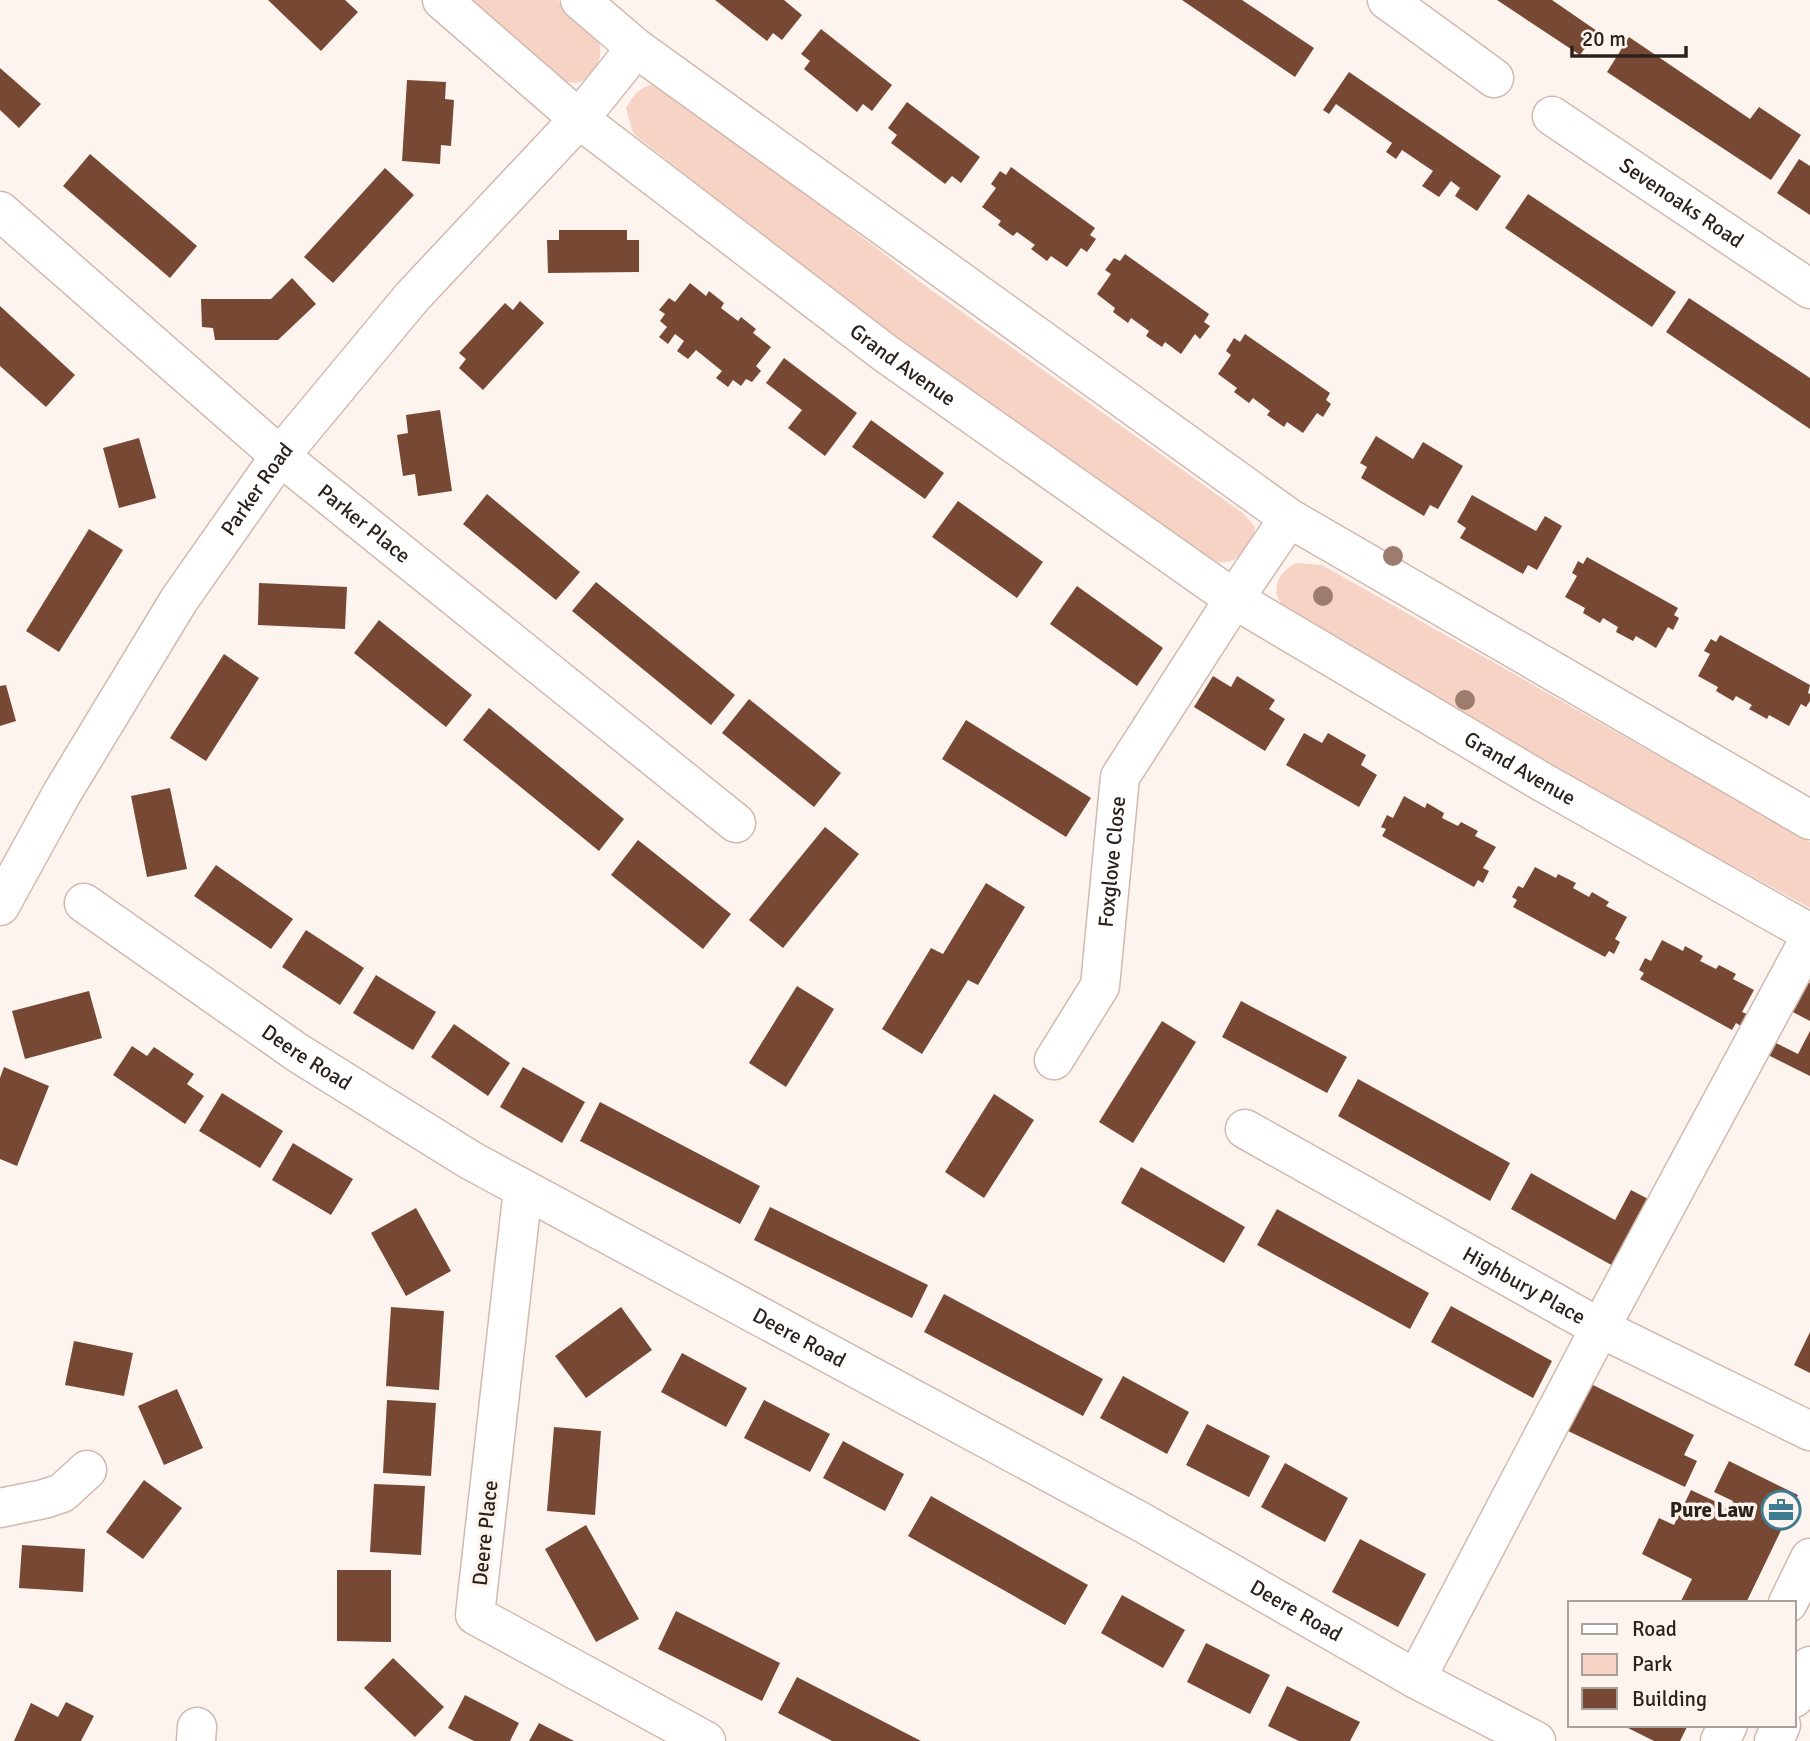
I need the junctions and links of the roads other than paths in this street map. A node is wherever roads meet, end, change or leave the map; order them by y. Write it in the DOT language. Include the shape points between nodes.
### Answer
graph roads {
  1 [pos="442,0"];
  2 [pos="580,0"];
  3 [pos="1387,0"];
  4 [pos="636,48"];
  5 [pos="1494,78"];
  6 [pos="1552,116"];
  7 [pos="579,119"];
  8 [pos="0,211"];
  9 [pos="1810,289"];
  10 [pos="280,456"];
  11 [pos="1289,518"];
  12 [pos="1234,599"];
  13 [pos="1810,820"];
  14 [pos="736,823"];
  15 [pos="84,903"];
  16 [pos="0,906"];
  17 [pos="1810,936"];
  18 [pos="1054,1060"];
  19 [pos="1245,1129"];
  20 [pos="523,1189"];
  21 [pos="1600,1328"];
  22 [pos="1810,1431"];
  23 [pos="87,1470"];
  24 [pos="0,1508"];
  25 [pos="1810,1558"];
  26 [pos="1789,1601"];
  27 [pos="1810,1666"];
  28 [pos="1416,1679"];
  29 [pos="1796,1695"];
  30 [pos="706,1741"];
  31 [pos="1536,1741"];
  1 -- 7 [label="street, Grand Avenue"];
  2 -- 4 [label="street"];
  3 -- 5 [label="street"];
  4 -- 7 [label="street"];
  4 -- 11 [label="street"];
  6 -- 9 [label="street, Sevenoaks Road"];
  7 -- 10 [label="street, Parker Road" via="412,298"];
  7 -- 12 [label="street, Grand Avenue" via="885,353"];
  8 -- 10 [label="street, Parker Place"];
  10 -- 14 [label="street, Parker Place"];
  10 -- 16 [label="street, Parker Road" via="179,600 62,793"];
  11 -- 12 [label="street"];
  11 -- 13 [label="street"];
  12 -- 17 [label="street, Grand Avenue"];
  12 -- 18 [label="street, Foxglove Close" via="1120,777 1100,986"];
  15 -- 20 [label="street, Deere Road" via="298,1053"];
  17 -- 21 [label="street"];
  19 -- 21 [label="street, Highbury Place"];
  20 -- 28 [label="street, Deere Road" via="1143,1523"];
  20 -- 30 [label="street, Deere Place" via="475,1615"];
  21 -- 22 [label="street, Highbury Place"];
  21 -- 28 [label="street"];
  23 -- 24 [label="street" via="62,1493"];
  25 -- 26 [label="street"];
  27 -- 29 [label="street"];
  28 -- 31 [label="street, Deere Road"];
}
